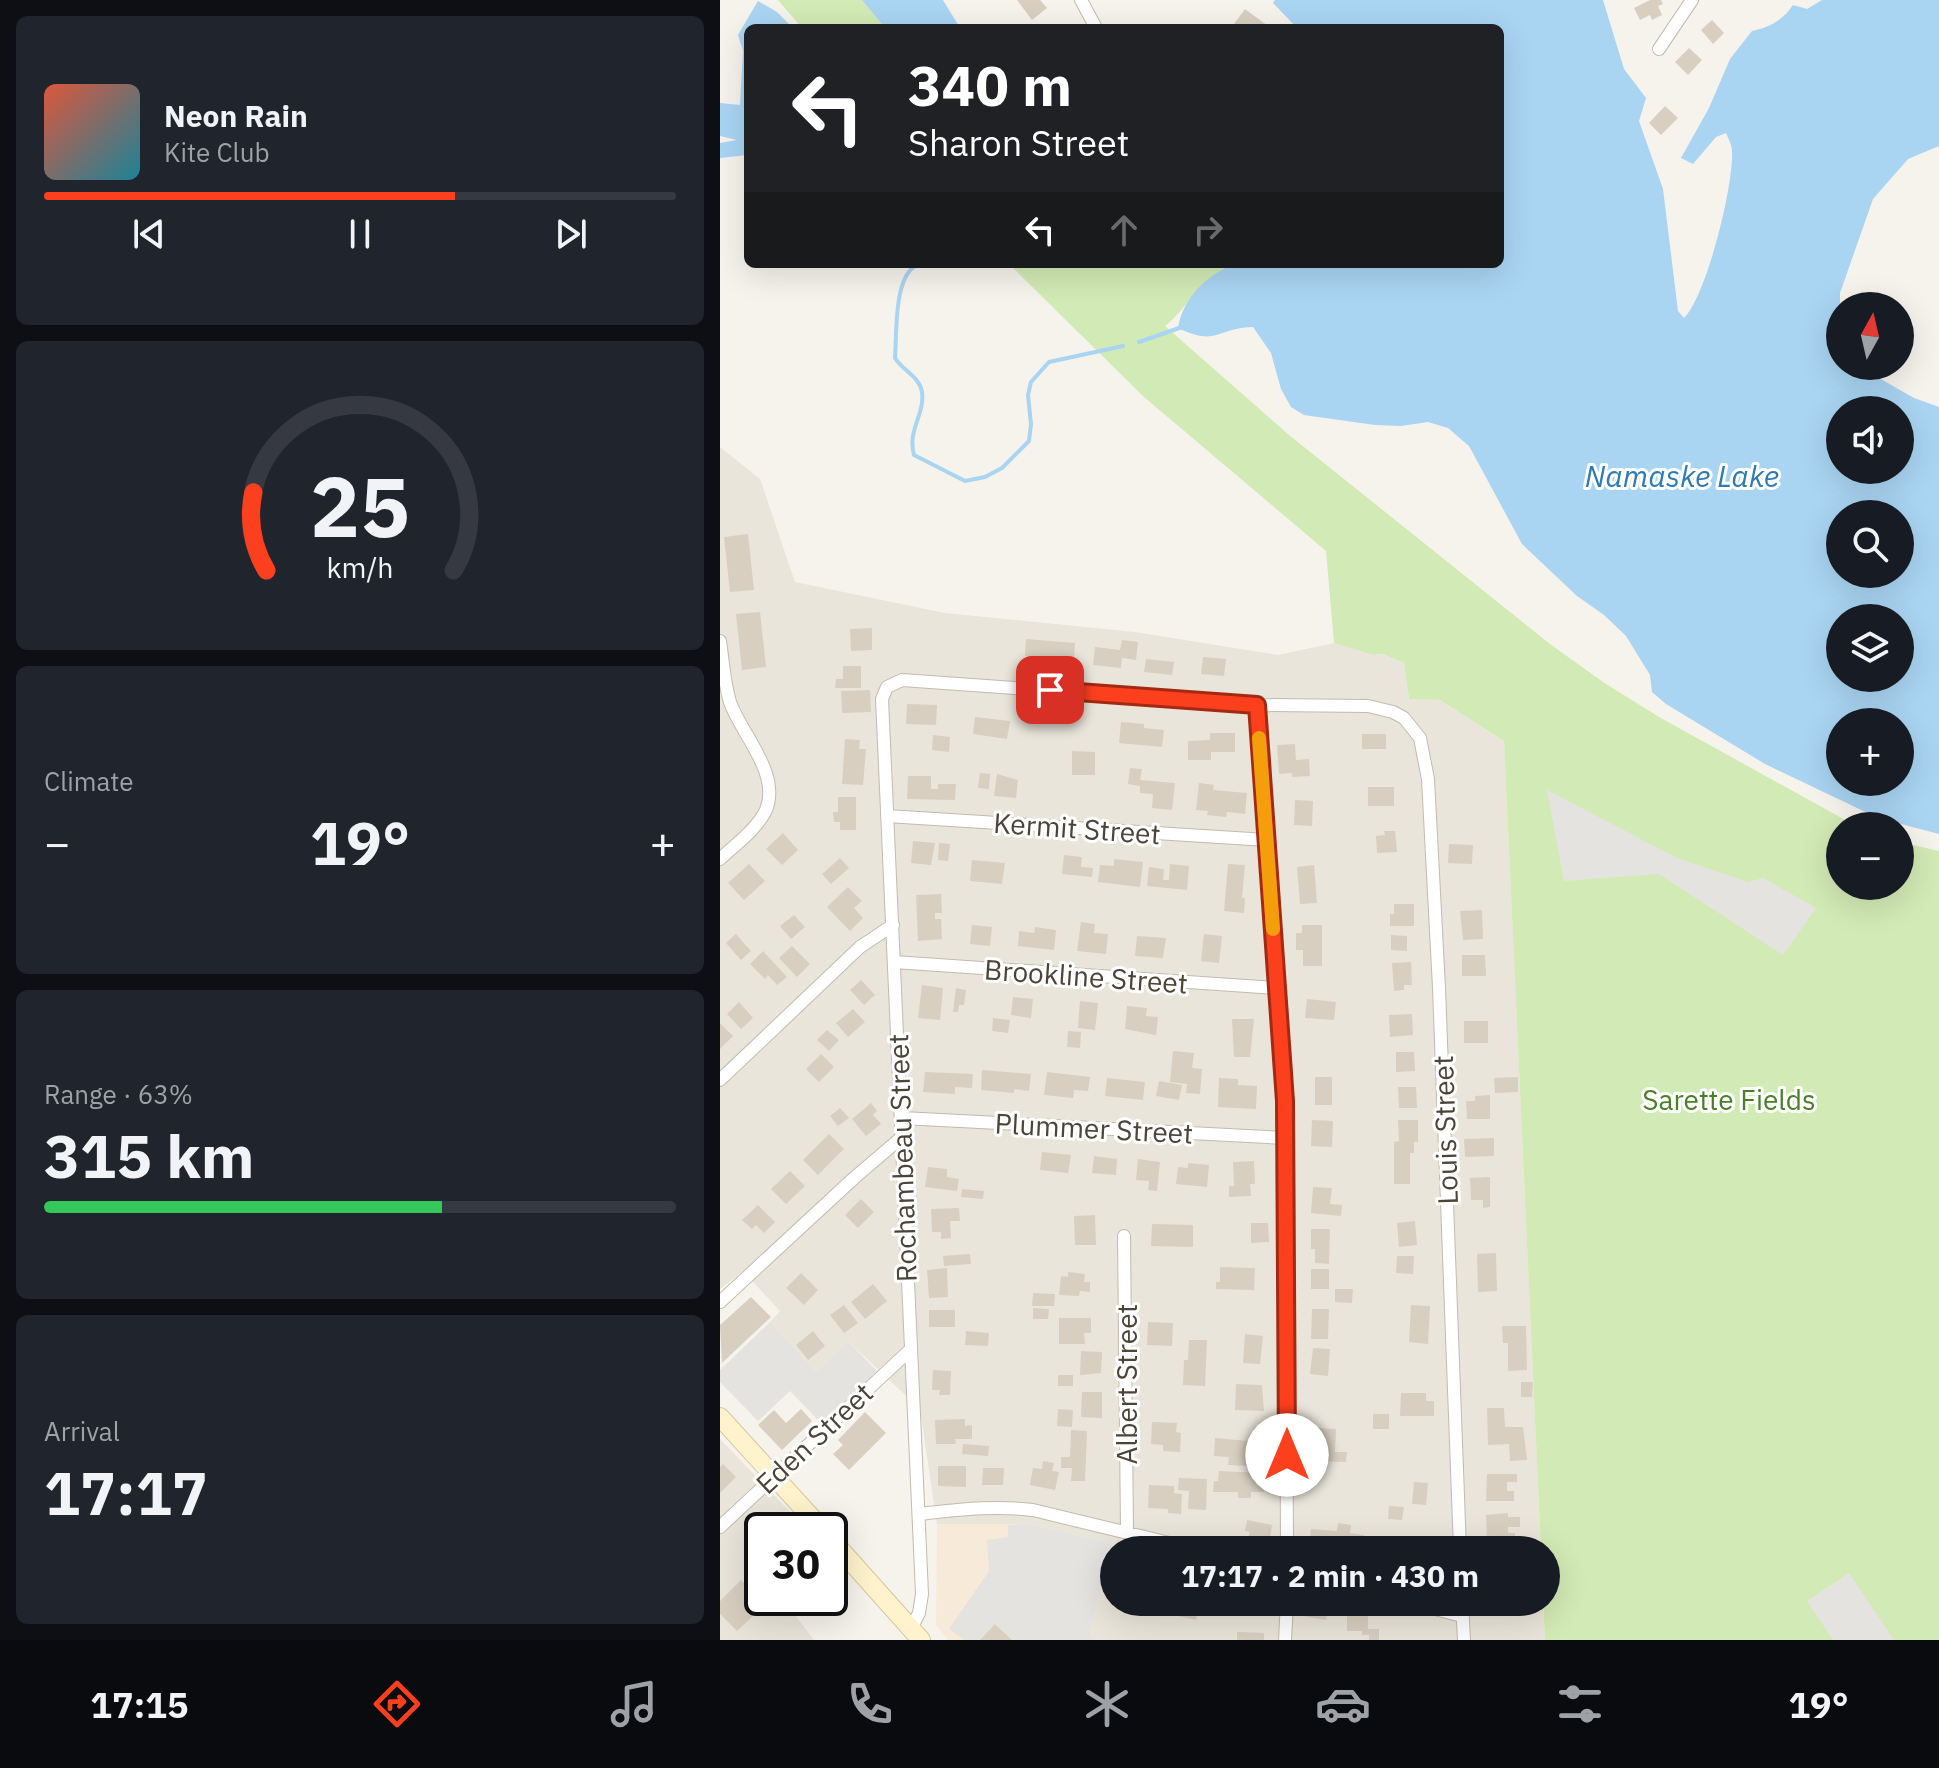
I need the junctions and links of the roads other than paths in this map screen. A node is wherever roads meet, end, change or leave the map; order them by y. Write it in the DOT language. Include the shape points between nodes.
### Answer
graph roads {
  1 [pos="1081,0"];
  2 [pos="1692,0"];
  3 [pos="1094,24"];
  4 [pos="1659,49"];
  5 [pos="720,641"];
  6 [pos="1257,705"];
  7 [pos="887,816"];
  8 [pos="1267,840"];
  9 [pos="720,859"];
  10 [pos="893,925"];
  11 [pos="894,962"];
  12 [pos="1277,988"];
  13 [pos="720,1080"];
  14 [pos="902,1118"];
  15 [pos="902,1137"];
  16 [pos="1286,1138"];
  17 [pos="1124,1236"];
  18 [pos="720,1302"];
  19 [pos="909,1351"];
  20 [pos="720,1417"];
  21 [pos="773,1476"];
  22 [pos="806,1512"];
  23 [pos="919,1514"];
  24 [pos="720,1527"];
  25 [pos="1127,1532"];
  26 [pos="1143,1536"];
  27 [pos="1287,1536"];
  28 [pos="1459,1536"];
  29 [pos="848,1558"];
  30 [pos="1286,1616"];
  31 [pos="1462,1616"];
  32 [pos="916,1635"];
  33 [pos="1285,1640"];
  34 [pos="1464,1640"];
  1 -- 3 [label="street"];
  2 -- 4 [label="street"];
  5 -- 9 [label="street" via="730,700 762,765 769,792 761,819"];
  6 -- 7 [label="street, Rochambeau Street" via="902,680 887,687 882,699"];
  6 -- 8 [label="street"];
  6 -- 28 [label="street, Louis Street" via="1368,706 1404,718 1420,738 1428,779 1439,988"];
  7 -- 8 [label="street, Kermit Street"];
  7 -- 10 [label="street, Rochambeau Street"];
  8 -- 12 [label="street"];
  10 -- 11 [label="street, Rochambeau Street"];
  10 -- 13 [label="street" via="860,947"];
  11 -- 12 [label="street, Brookline Street"];
  11 -- 14 [label="street, Rochambeau Street"];
  12 -- 16 [label="street"];
  14 -- 15 [label="street, Rochambeau Street"];
  14 -- 16 [label="street, Plummer Street"];
  15 -- 18 [label="street"];
  15 -- 19 [label="street, Rochambeau Street"];
  16 -- 27 [label="street"];
  17 -- 25 [label="street, Albert Street"];
  19 -- 21 [label="street, Eden Street"];
  19 -- 23 [label="street, Rochambeau Street"];
  20 -- 21 [label="main road"];
  21 -- 22 [label="main road"];
  21 -- 24 [label="street, Eden Street"];
  23 -- 25 [label="street" via="1008,1507"];
  23 -- 32 [label="street, Rochambeau Street" via="922,1594"];
  25 -- 26 [label="street"];
  29 -- 32 [label="main road"];
  30 -- 33 [label="street"];
  31 -- 34 [label="street"];
}
